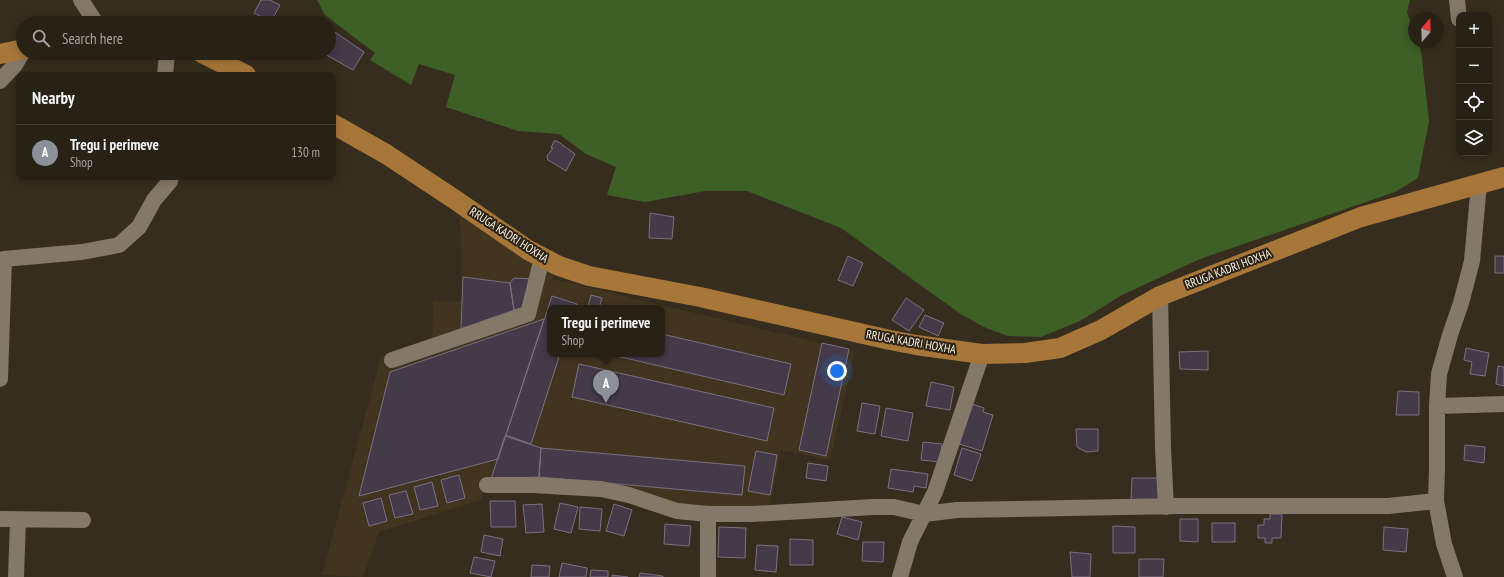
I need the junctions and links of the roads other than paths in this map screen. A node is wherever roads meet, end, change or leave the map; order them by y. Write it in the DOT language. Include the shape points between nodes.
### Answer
graph roads {
  1 [pos="81,0"];
  2 [pos="1457,0"];
  3 [pos="1458,12"];
  4 [pos="91,16"];
  5 [pos="16,51"];
  6 [pos="0,54"];
  7 [pos="18,60"];
  8 [pos="166,60"];
  9 [pos="216,60"];
  10 [pos="165,72"];
  11 [pos="240,72"];
  12 [pos="0,81"];
  13 [pos="336,126"];
  14 [pos="1504,177"];
  15 [pos="170,180"];
  16 [pos="1479,184"];
  17 [pos="542,258"];
  18 [pos="1160,296"];
  19 [pos="982,354"];
  20 [pos="392,360"];
  21 [pos="0,379"];
  22 [pos="1504,404"];
  23 [pos="1436,406"];
  24 [pos="487,485"];
  25 [pos="1436,501"];
  26 [pos="1166,508"];
  27 [pos="708,514"];
  28 [pos="924,514"];
  29 [pos="0,520"];
  30 [pos="18,520"];
  31 [pos="83,520"];
  32 [pos="16,577"];
  33 [pos="708,577"];
  34 [pos="900,577"];
  35 [pos="1455,577"];
  1 -- 4 [label="street"];
  2 -- 3 [label="street"];
  5 -- 6 [label="main road"];
  7 -- 12 [label="street"];
  8 -- 10 [label="street"];
  9 -- 11 [label="main road"];
  13 -- 17 [label="main road, RRUGA KADRI HOXHA" via="386,154"];
  14 -- 16 [label="main road, RRUGA KADRI HOXHA"];
  15 -- 21 [label="street" via="154,200 139,227 120,245 82,252 4,259"];
  16 -- 18 [label="main road, RRUGA KADRI HOXHA" via="1360,217"];
  16 -- 23 [label="street" via="1472,261 1439,374"];
  17 -- 19 [label="main road, RRUGA KADRI HOXHA" via="589,276 695,296 890,340"];
  17 -- 20 [label="street" via="528,314"];
  18 -- 19 [label="main road, RRUGA KADRI HOXHA" via="1101,330 1060,348 1025,353"];
  18 -- 26 [label="street"];
  19 -- 28 [label="street" via="935,492"];
  22 -- 23 [label="street"];
  23 -- 25 [label="street"];
  24 -- 27 [label="street" via="601,489 677,510"];
  25 -- 26 [label="street" via="1388,506"];
  25 -- 35 [label="street" via="1444,544"];
  26 -- 28 [label="street" via="957,510"];
  27 -- 28 [label="street" via="752,514 842,507 894,507"];
  27 -- 33 [label="street"];
  28 -- 34 [label="street" via="910,542"];
  29 -- 30 [label="street"];
  30 -- 31 [label="street"];
  30 -- 32 [label="street"];
}
